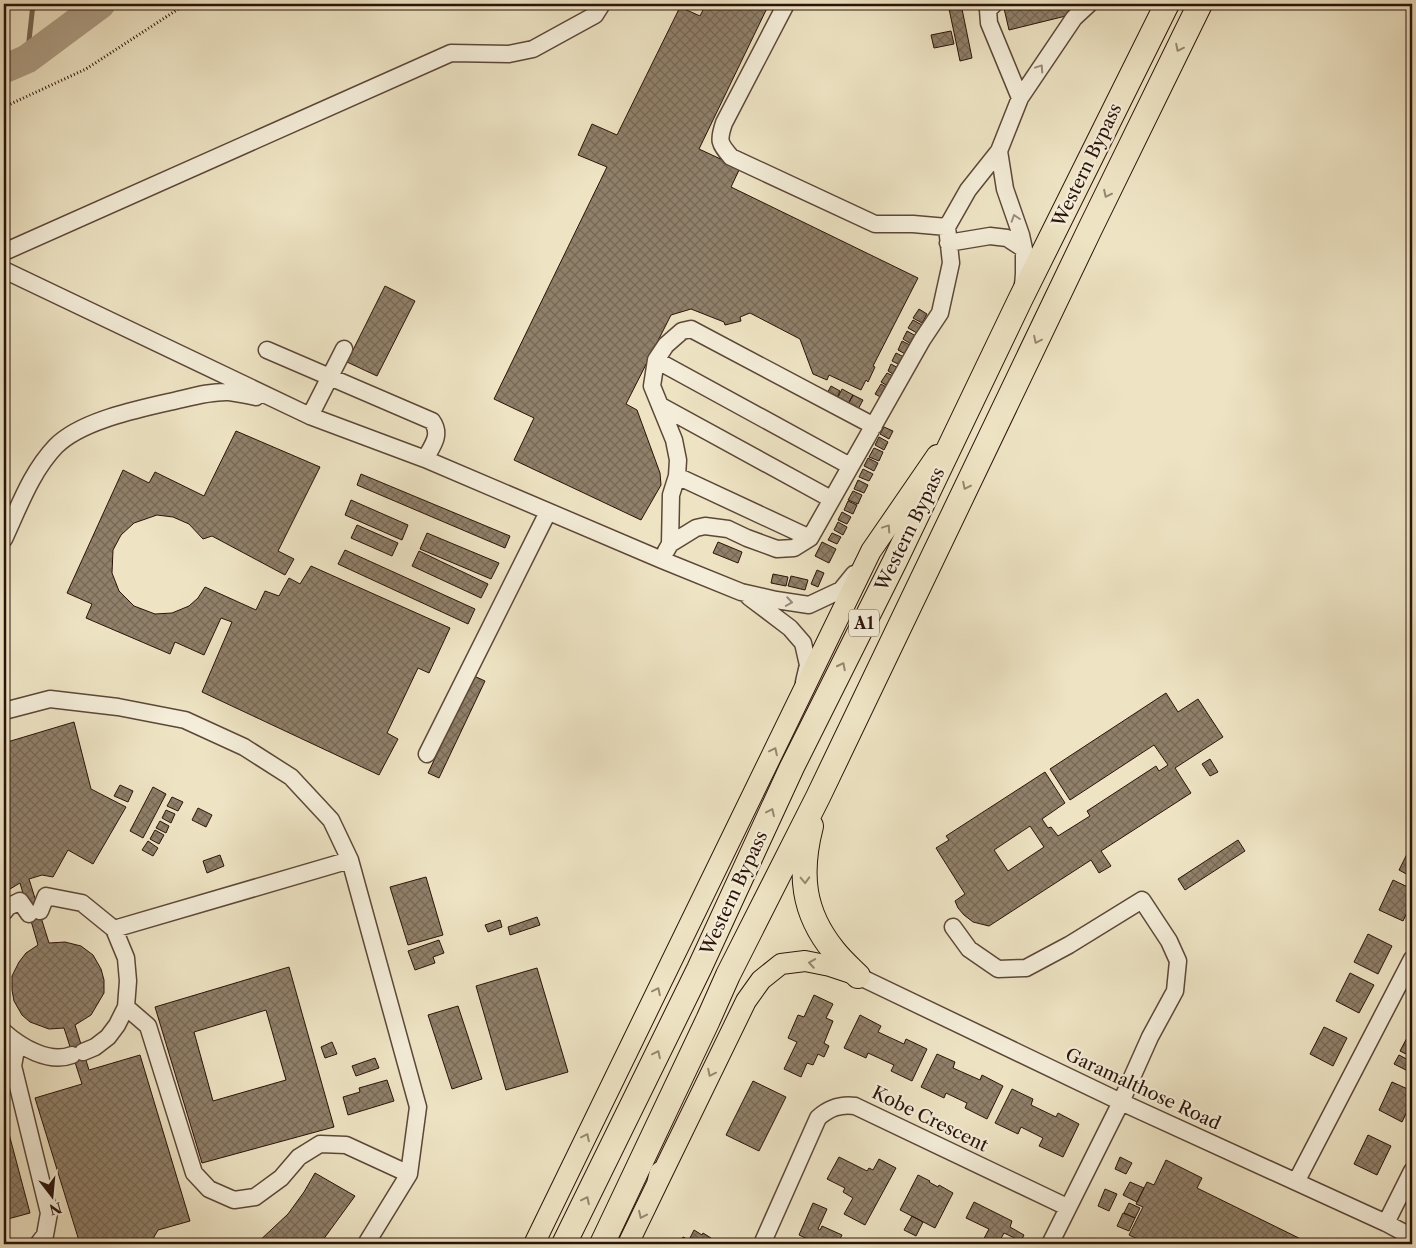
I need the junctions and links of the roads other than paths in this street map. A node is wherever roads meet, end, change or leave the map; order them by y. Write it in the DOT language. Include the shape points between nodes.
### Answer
graph roads {
  1 [pos="602,4"];
  2 [pos="786,4"];
  3 [pos="994,4"];
  4 [pos="1089,4"];
  5 [pos="1167,4"];
  6 [pos="1200,4"];
  7 [pos="1020,98"];
  8 [pos="999,151"];
  9 [pos="948,235"];
  10 [pos="1024,249"];
  11 [pos="4,252"];
  12 [pos="4,270"];
  13 [pos="1020,300"];
  14 [pos="344,348"];
  15 [pos="267,350"];
  16 [pos="656,360"];
  17 [pos="329,377"];
  18 [pos="275,400"];
  19 [pos="661,406"];
  20 [pos="965,414"];
  21 [pos="310,416"];
  22 [pos="874,426"];
  23 [pos="424,459"];
  24 [pos="850,466"];
  25 [pos="677,476"];
  26 [pos="831,499"];
  27 [pos="548,512"];
  28 [pos="810,538"];
  29 [pos="4,539"];
  30 [pos="670,544"];
  31 [pos="871,551"];
  32 [pos="662,560"];
  33 [pos="741,592"];
  34 [pos="801,696"];
  35 [pos="4,712"];
  36 [pos="426,754"];
  37 [pos="818,798"];
  38 [pos="350,860"];
  39 [pos="4,912"];
  40 [pos="953,927"];
  41 [pos="114,929"];
  42 [pos="1412,958"];
  43 [pos="858,976"];
  44 [pos="126,1007"];
  45 [pos="708,1020"];
  46 [pos="4,1032"];
  47 [pos="17,1044"];
  48 [pos="1121,1102"];
  49 [pos="1412,1171"];
  50 [pos="410,1174"];
  51 [pos="1296,1182"];
  52 [pos="657,1184"];
  53 [pos="1067,1207"];
  54 [pos="1386,1224"];
  55 [pos="1412,1237"];
  56 [pos="38,1244"];
  57 [pos="366,1244"];
  58 [pos="534,1244"];
  59 [pos="564,1244"];
  60 [pos="602,1244"];
  61 [pos="628,1244"];
  62 [pos="762,1244"];
  63 [pos="1050,1244"];
  1 -- 11 [label="street" via="594,15 533,49 509,54 451,53"];
  2 -- 9 [label="street" via="724,123 721,146 731,157 875,224 913,224"];
  3 -- 7 [label="street" via="988,10 989,23"];
  7 -- 4 [label="street, one-way" via="1074,18"];
  5 -- 13 [label="highway, Western Bypass / A1"];
  6 -- 37 [label="highway, Western Bypass / A1, one-way"];
  7 -- 8 [label="street"];
  8 -- 9 [label="street" via="968,190"];
  10 -- 8 [label="street, one-way" via="1005,189"];
  9 -- 10 [label="street" via="1007,238"];
  9 -- 22 [label="street" via="951,263 940,313"];
  10 -- 13 [label="street"];
  12 -- 18 [label="street"];
  13 -- 20 [label="highway, Western Bypass / A1"];
  14 -- 17 [label="street"];
  15 -- 17 [label="street"];
  16 -- 19 [label="street" via="652,386"];
  16 -- 22 [label="street" via="666,345 682,331 691,329"];
  16 -- 24 [label="street"];
  17 -- 21 [label="street"];
  17 -- 23 [label="street" via="432,421 437,436"];
  18 -- 21 [label="street"];
  18 -- 29 [label="street" via="228,392 199,395 94,423 57,445 45,459"];
  19 -- 25 [label="street" via="674,440"];
  19 -- 26 [label="street"];
  31 -- 20 [label="main road, one-way"];
  59 -- 20 [label="highway, Western Bypass / A1, one-way"];
  21 -- 23 [label="street"];
  22 -- 24 [label="street"];
  23 -- 27 [label="street"];
  24 -- 26 [label="street"];
  25 -- 28 [label="street"];
  25 -- 30 [label="street" via="671,495"];
  26 -- 28 [label="street"];
  27 -- 32 [label="street"];
  27 -- 36 [label="street"];
  28 -- 30 [label="street" via="794,548 777,549 728,529 705,526"];
  30 -- 32 [label="street"];
  33 -- 31 [label="street, one-way" via="809,605 841,590"];
  31 -- 34 [label="main road"];
  32 -- 33 [label="street"];
  33 -- 34 [label="street" via="790,628 803,643 808,666"];
  58 -- 34 [label="main road, one-way"];
  35 -- 38 [label="street" via="50,699 118,707 184,720 244,747 291,777 331,820"];
  37 -- 43 [label="highway, one-way" via="807,842 807,899 815,922 834,951"];
  37 -- 45 [label="highway, Western Bypass / A1"];
  38 -- 41 [label="street"];
  38 -- 50 [label="street" via="418,1107"];
  39 -- 41 [label="street" via="20,901 34,912 46,896 82,903"];
  40 -- 48 [label="street" via="968,949 998,969 1026,968 1069,946 1142,900 1178,961 1175,991"];
  41 -- 44 [label="street" via="126,958"];
  42 -- 51 [label="street"];
  43 -- 48 [label="street, Garamalthose Road"];
  43 -- 52 [label="main road, one-way" via="805,961 781,964 761,980 746,1000"];
  44 -- 47 [label="street" via="108,1037 95,1047 67,1057 34,1053"];
  44 -- 50 [label="street" via="148,1026 194,1173 209,1189 234,1200 255,1197 282,1178 298,1157 320,1144 346,1145"];
  45 -- 52 [label="main road"];
  45 -- 60 [label="highway, Western Bypass / A1"];
  46 -- 47 [label="street"];
  47 -- 56 [label="street" via="13,1066 49,1213 45,1235"];
  48 -- 51 [label="street, Garamalthose Road"];
  48 -- 53 [label="street"];
  49 -- 54 [label="street"];
  50 -- 57 [label="street"];
  51 -- 54 [label="street, Garamalthose Road"];
  52 -- 61 [label="main road, one-way"];
  53 -- 62 [label="street, Kobe Crescent" via="855,1106 846,1105 826,1111 818,1118"];
  53 -- 63 [label="street"];
  54 -- 55 [label="street, Garamalthose Road"];
}
